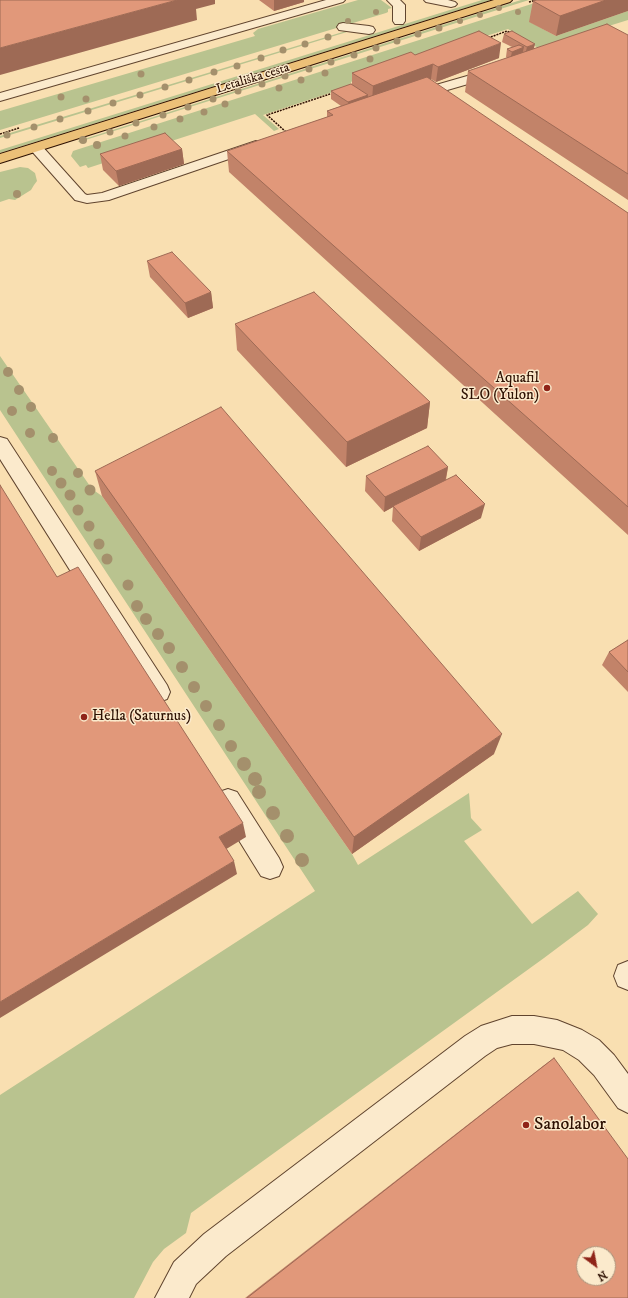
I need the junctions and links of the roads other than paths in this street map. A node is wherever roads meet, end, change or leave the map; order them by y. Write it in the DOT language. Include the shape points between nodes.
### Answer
graph roads {
  1 [pos="339,0"];
  2 [pos="393,0"];
  3 [pos="430,0"];
  4 [pos="465,0"];
  5 [pos="506,0"];
  6 [pos="451,4"];
  7 [pos="399,21"];
  8 [pos="343,27"];
  9 [pos="369,30"];
  10 [pos="309,49"];
  11 [pos="508,68"];
  12 [pos="0,96"];
  13 [pos="402,100"];
  14 [pos="288,134"];
  15 [pos="36,148"];
  16 [pos="0,159"];
  17 [pos="0,444"];
  18 [pos="172,712"];
  19 [pos="219,786"];
  20 [pos="270,866"];
  21 [pos="628,1098"];
  22 [pos="171,1298"];
  1 -- 12 [label="lane"];
  2 -- 7 [label="lane" via="398,5"];
  3 -- 6 [label="lane"];
  4 -- 6 [label="main road"];
  5 -- 15 [label="main road, Letališka cesta"];
  6 -- 7 [label="main road"];
  7 -- 9 [label="main road"];
  8 -- 9 [label="lane"];
  9 -- 10 [label="main road"];
  11 -- 13 [label="lane"];
  14 -- 15 [label="lane" via="104,197 91,199 80,197"];
  15 -- 16 [label="main road, Letališka cesta"];
  17 -- 18 [label="lane"];
  19 -- 20 [label="lane"];
  21 -- 22 [label="lane" via="604,1065 589,1050 572,1040 534,1030 512,1030 491,1036 215,1245 185,1273"];
}
